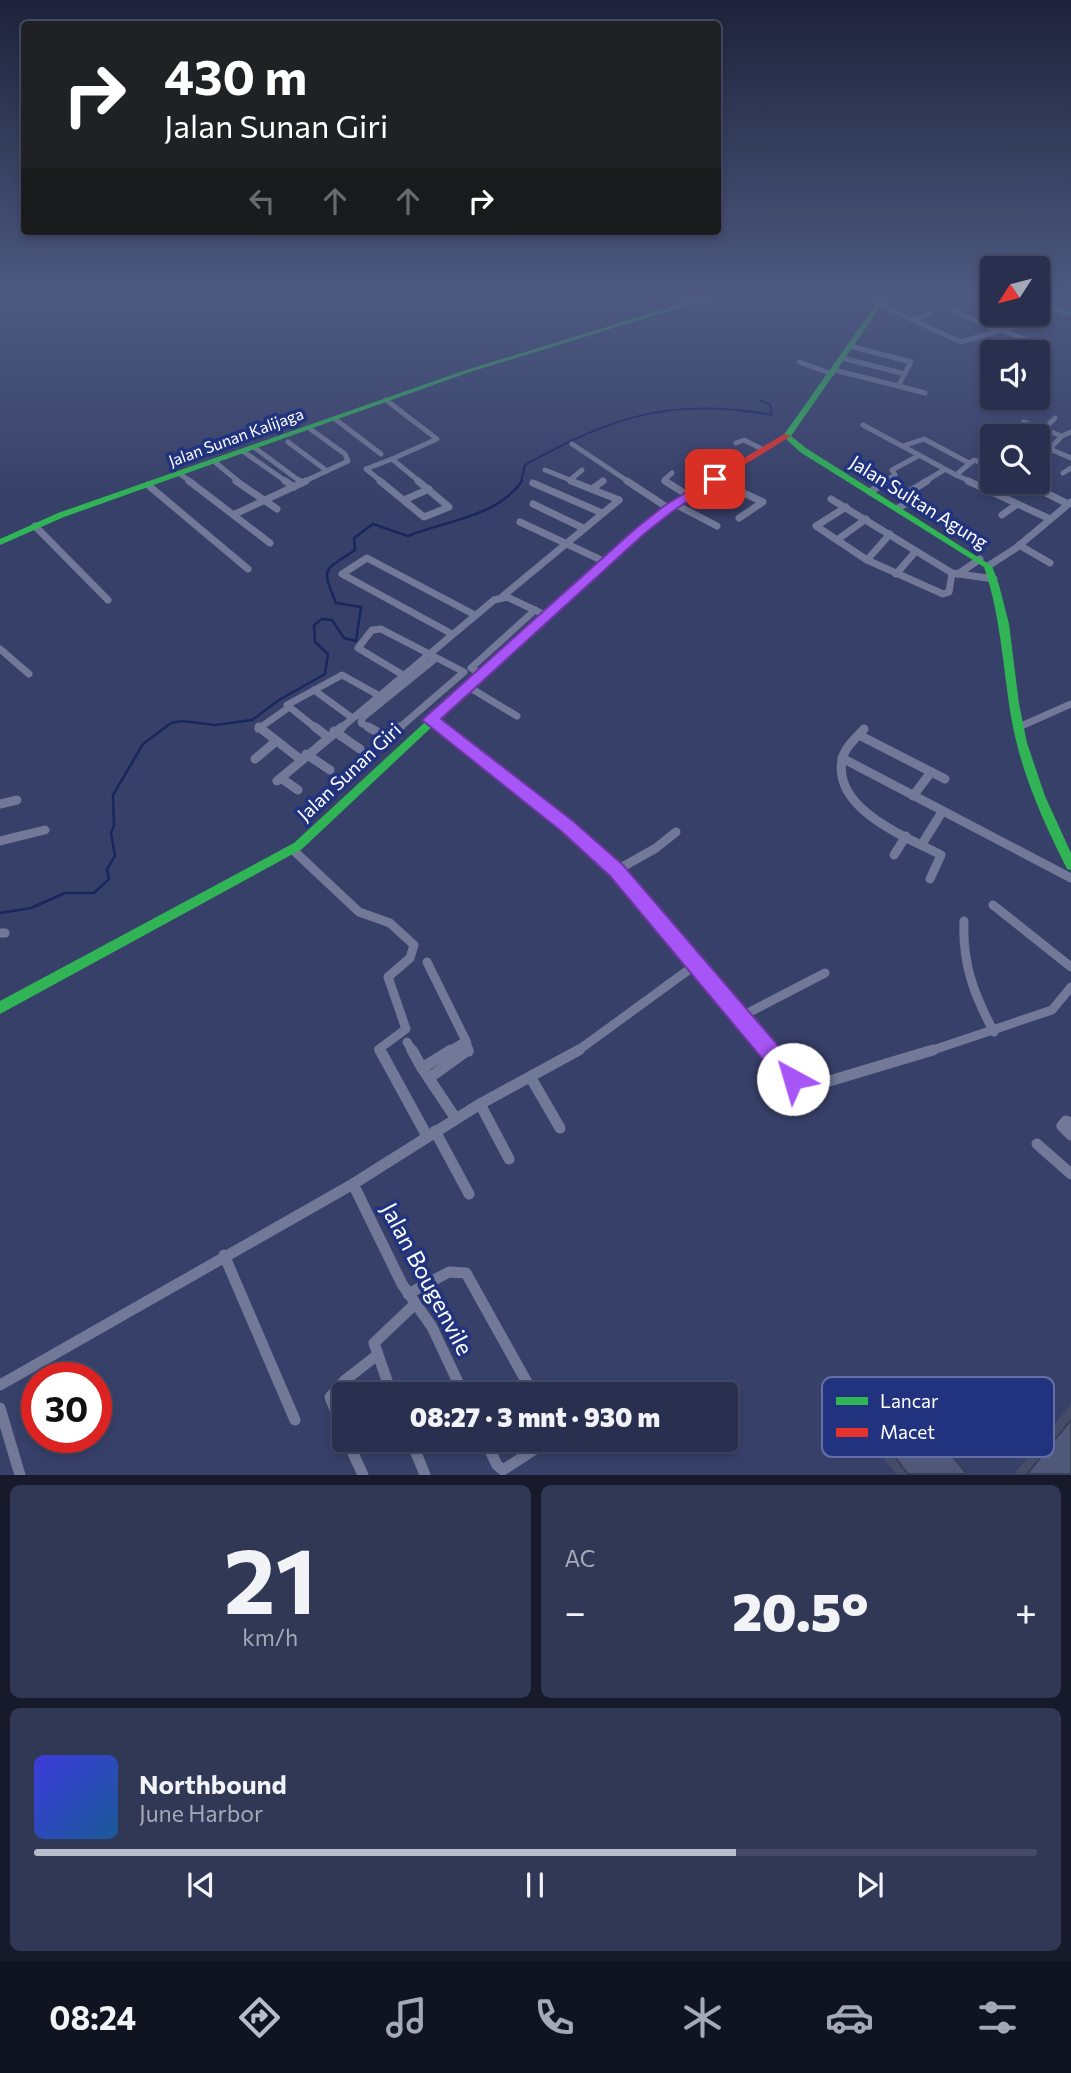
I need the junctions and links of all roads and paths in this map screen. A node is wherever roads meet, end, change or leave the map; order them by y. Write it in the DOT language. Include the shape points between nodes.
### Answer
graph roads {
  1 [pos="497,362"];
  2 [pos="799,362"];
  3 [pos="840,362"];
  4 [pos="858,362"];
  5 [pos="909,362"];
  6 [pos="833,372"];
  7 [pos="905,373"];
  8 [pos="898,386"];
  9 [pos="925,393"];
  10 [pos="386,400"];
  11 [pos="1055,418"];
  12 [pos="335,419"];
  13 [pos="1048,424"];
  14 [pos="863,425"];
  15 [pos="309,428"];
  16 [pos="1050,432"];
  17 [pos="1071,432"];
  18 [pos="787,436"];
  19 [pos="1062,436"];
  20 [pos="288,442"];
  21 [pos="736,443"];
  22 [pos="572,444"];
  23 [pos="903,446"];
  24 [pos="249,450"];
  25 [pos="764,450"];
  26 [pos="1050,450"];
  27 [pos="381,454"];
  28 [pos="918,456"];
  29 [pos="1071,458"];
  30 [pos="392,459"];
  31 [pos="687,461"];
  32 [pos="215,462"];
  33 [pos="273,462"];
  34 [pos="980,462"];
  35 [pos="968,463"];
  36 [pos="264,466"];
  37 [pos="1071,468"];
  38 [pos="545,470"];
  39 [pos="582,470"];
  40 [pos="944,470"];
  41 [pos="327,471"];
  42 [pos="286,472"];
  43 [pos="672,473"];
  44 [pos="1063,473"];
  45 [pos="180,474"];
  46 [pos="956,475"];
  47 [pos="278,476"];
  48 [pos="715,479"];
  49 [pos="570,480"];
  50 [pos="603,481"];
  51 [pos="302,483"];
  52 [pos="533,483"];
  53 [pos="148,485"];
  54 [pos="294,487"];
  55 [pos="429,489"];
  56 [pos="592,489"];
  57 [pos="870,492"];
  58 [pos="1050,494"];
  59 [pos="689,496"];
  60 [pos="831,499"];
  61 [pos="264,500"];
  62 [pos="404,500"];
  63 [pos="1069,503"];
  64 [pos="533,504"];
  65 [pos="1016,505"];
  66 [pos="672,506"];
  67 [pos="846,507"];
  68 [pos="898,508"];
  69 [pos="277,509"];
  70 [pos="602,513"];
  71 [pos="236,514"];
  72 [pos="1002,515"];
  73 [pos="739,518"];
  74 [pos="866,519"];
  75 [pos="1050,519"];
  76 [pos="520,522"];
  77 [pos="35,526"];
  78 [pos="717,526"];
  79 [pos="583,527"];
  80 [pos="890,534"];
  81 [pos="837,540"];
  82 [pos="0,542"];
  83 [pos="270,543"];
  84 [pos="563,543"];
  85 [pos="1019,545"];
  86 [pos="916,551"];
  87 [pos="599,559"];
  88 [pos="867,560"];
  89 [pos="984,562"];
  90 [pos="1050,563"];
  91 [pos="248,569"];
  92 [pos="955,573"];
  93 [pos="896,574"];
  94 [pos="994,579"];
  95 [pos="503,596"];
  96 [pos="108,600"];
  97 [pos="540,613"];
  98 [pos="475,615"];
  99 [pos="452,634"];
  100 [pos="0,649"];
  101 [pos="432,656"];
  102 [pos="29,674"];
  103 [pos="403,675"];
  104 [pos="467,686"];
  105 [pos="314,690"];
  106 [pos="378,695"];
  107 [pos="1071,704"];
  108 [pos="288,708"];
  109 [pos="517,716"];
  110 [pos="351,717"];
  111 [pos="430,720"];
  112 [pos="1019,727"];
  113 [pos="331,734"];
  114 [pos="275,743"];
  115 [pos="360,749"];
  116 [pos="303,757"];
  117 [pos="842,758"];
  118 [pos="255,759"];
  119 [pos="330,770"];
  120 [pos="931,772"];
  121 [pos="945,779"];
  122 [pos="298,790"];
  123 [pos="913,796"];
  124 [pos="17,800"];
  125 [pos="0,804"];
  126 [pos="942,812"];
  127 [pos="45,830"];
  128 [pos="676,832"];
  129 [pos="906,836"];
  130 [pos="0,841"];
  131 [pos="922,844"];
  132 [pos="292,849"];
  133 [pos="894,855"];
  134 [pos="1071,865"];
  135 [pos="617,870"];
  136 [pos="1071,878"];
  137 [pos="930,879"];
  138 [pos="993,905"];
  139 [pos="964,921"];
  140 [pos="427,962"];
  141 [pos="698,963"];
  142 [pos="1071,967"];
  143 [pos="825,973"];
  144 [pos="1071,987"];
  145 [pos="0,1008"];
  146 [pos="742,1016"];
  147 [pos="995,1032"];
  148 [pos="407,1042"];
  149 [pos="426,1073"];
  150 [pos="531,1078"];
  151 [pos="480,1104"];
  152 [pos="456,1119"];
  153 [pos="1071,1123"];
  154 [pos="560,1128"];
  155 [pos="431,1134"];
  156 [pos="1071,1135"];
  157 [pos="1037,1144"];
  158 [pos="509,1159"];
  159 [pos="1071,1174"];
  160 [pos="353,1184"];
  161 [pos="469,1194"];
  162 [pos="223,1255"];
  163 [pos="412,1299"];
  164 [pos="376,1356"];
  165 [pos="343,1382"];
  166 [pos="387,1382"];
  167 [pos="458,1382"];
  168 [pos="527,1382"];
  169 [pos="0,1385"];
  170 [pos="0,1408"];
  171 [pos="295,1420"];
  172 [pos="352,1452"];
  173 [pos="416,1452"];
  174 [pos="491,1452"];
  175 [pos="531,1452"];
  176 [pos="20,1475"];
  177 [pos="363,1475"];
  178 [pos="425,1475"];
  1 -- 10 [label="street, Jalan Sunan Kalijaga"];
  2 -- 6 [label="street"];
  3 -- 6 [label="street"];
  4 -- 7 [label="street"];
  5 -- 7 [label="street"];
  6 -- 8 [label="street"];
  6 -- 18 [label="street"];
  7 -- 8 [label="street"];
  8 -- 9 [label="street"];
  10 -- 12 [label="street, Jalan Sunan Kalijaga"];
  10 -- 30 [label="street" via="437,439"];
  11 -- 13 [label="street"];
  12 -- 15 [label="street, Jalan Sunan Kalijaga"];
  12 -- 27 [label="street"];
  14 -- 23 [label="street"];
  15 -- 24 [label="street, Jalan Sunan Kalijaga"];
  15 -- 41 [label="street" via="349,459"];
  16 -- 19 [label="street"];
  17 -- 19 [label="street"];
  18 -- 25 [label="street, Jalan Sunan Giri"];
  18 -- 57 [label="street, Jalan Sultan Agung"];
  19 -- 26 [label="street"];
  20 -- 41 [label="street"];
  21 -- 25 [label="street" via="744,440"];
  22 -- 66 [label="street"];
  23 -- 28 [label="street"];
  23 -- 35 [label="street" via="923,439"];
  24 -- 32 [label="street, Jalan Sunan Kalijaga"];
  24 -- 33 [label="street"];
  24 -- 36 [label="street"];
  25 -- 48 [label="street, Jalan Sunan Giri"];
  26 -- 29 [label="street"];
  28 -- 40 [label="street"];
  28 -- 57 [label="street" via="892,470 895,475"];
  30 -- 55 [label="street"];
  30 -- 62 [label="street" via="366,469"];
  31 -- 48 [label="street"];
  32 -- 45 [label="street, Jalan Sunan Kalijaga"];
  32 -- 61 [label="street"];
  33 -- 36 [label="street"];
  33 -- 42 [label="street"];
  34 -- 35 [label="street"];
  35 -- 46 [label="street"];
  36 -- 47 [label="street"];
  37 -- 44 [label="street"];
  38 -- 49 [label="street"];
  39 -- 49 [label="street"];
  40 -- 46 [label="street"];
  40 -- 68 [label="street" via="909,492 911,501"];
  41 -- 51 [label="street"];
  42 -- 47 [label="street"];
  42 -- 51 [label="street"];
  43 -- 59 [label="street" via="664,480"];
  45 -- 53 [label="street, Jalan Sunan Kalijaga"];
  45 -- 71 [label="street"];
  46 -- 65 [label="street"];
  47 -- 54 [label="street"];
  48 -- 59 [label="street, Jalan Sunan Giri"];
  48 -- 73 [label="street" via="764,502"];
  49 -- 56 [label="street"];
  50 -- 56 [label="street"];
  51 -- 54 [label="street"];
  52 -- 70 [label="street"];
  53 -- 77 [label="street, Jalan Sunan Kalijaga"];
  53 -- 91 [label="street"];
  54 -- 61 [label="street"];
  55 -- 62 [label="street"];
  55 -- 62 [label="street" via="449,507 426,518"];
  56 -- 70 [label="street" via="620,500"];
  57 -- 68 [label="street, Jalan Sultan Agung"];
  58 -- 63 [label="street"];
  59 -- 66 [label="street, Jalan Sunan Giri"];
  60 -- 67 [label="street"];
  61 -- 69 [label="street"];
  61 -- 71 [label="street"];
  63 -- 75 [label="street"];
  64 -- 79 [label="street"];
  65 -- 72 [label="street"];
  65 -- 75 [label="street"];
  66 -- 78 [label="street"];
  66 -- 97 [label="street, Jalan Sunan Giri"];
  67 -- 74 [label="street"];
  67 -- 81 [label="street" via="816,525"];
  68 -- 89 [label="street, Jalan Sultan Agung"];
  70 -- 79 [label="street"];
  71 -- 83 [label="street"];
  74 -- 80 [label="street"];
  74 -- 81 [label="street"];
  75 -- 85 [label="street"];
  76 -- 84 [label="street"];
  77 -- 82 [label="street, Jalan Sunan Kalijaga"];
  77 -- 96 [label="street"];
  79 -- 84 [label="street"];
  80 -- 86 [label="street"];
  80 -- 88 [label="street"];
  81 -- 88 [label="street"];
  84 -- 87 [label="street"];
  84 -- 95 [label="street"];
  85 -- 89 [label="street"];
  85 -- 90 [label="street"];
  86 -- 92 [label="street"];
  86 -- 93 [label="street"];
  88 -- 93 [label="street"];
  89 -- 92 [label="street"];
  89 -- 94 [label="street, Jalan Sultan Agung"];
  92 -- 93 [label="street" via="947,594"];
  92 -- 94 [label="street"];
  94 -- 112 [label="street, Jalan Sultan Agung" via="1006,629"];
  95 -- 97 [label="street"];
  95 -- 98 [label="street"];
  97 -- 104 [label="street, Jalan Sunan Giri"];
  98 -- 99 [label="street"];
  98 -- 99 [label="street" via="366,558 342,574"];
  99 -- 101 [label="street"];
  100 -- 102 [label="street"];
  101 -- 101 [label="street" via="464,673 391,735 360,723"];
  101 -- 103 [label="street"];
  101 -- 103 [label="street" via="381,629 372,630 358,648"];
  103 -- 106 [label="street"];
  104 -- 109 [label="street"];
  104 -- 111 [label="street, Jalan Sunan Giri"];
  105 -- 106 [label="street" via="342,674"];
  105 -- 108 [label="street"];
  105 -- 110 [label="street"];
  106 -- 110 [label="street"];
  107 -- 112 [label="street"];
  108 -- 113 [label="street"];
  108 -- 114 [label="street" via="257,728"];
  110 -- 113 [label="street"];
  111 -- 132 [label="street, Jalan Sunan Giri"];
  111 -- 135 [label="street"];
  112 -- 134 [label="street, Jalan Sultan Agung" via="1031,779"];
  113 -- 115 [label="street"];
  113 -- 116 [label="street"];
  114 -- 116 [label="street"];
  114 -- 118 [label="street"];
  116 -- 119 [label="street"];
  116 -- 122 [label="street" via="279,779"];
  117 -- 120 [label="street" via="862,732"];
  117 -- 123 [label="street"];
  117 -- 129 [label="street" via="842,777 857,803"];
  120 -- 121 [label="street"];
  120 -- 123 [label="street"];
  123 -- 126 [label="street"];
  124 -- 125 [label="street"];
  126 -- 131 [label="street"];
  126 -- 136 [label="street"];
  127 -- 130 [label="street"];
  128 -- 135 [label="street"];
  129 -- 131 [label="street"];
  129 -- 133 [label="street"];
  131 -- 137 [label="street" via="941,855"];
  132 -- 145 [label="street, Jalan Sunan Giri"];
  132 -- 155 [label="street" via="359,912 390,923 414,945 410,958 388,977 406,1029 380,1051"];
  135 -- 141 [label="street"];
  138 -- 142 [label="street"];
  139 -- 147 [label="street" via="961,950 968,982"];
  140 -- 149 [label="street" via="469,1052"];
  141 -- 146 [label="street"];
  141 -- 150 [label="street" via="592,1043"];
  143 -- 146 [label="street" via="776,994"];
  144 -- 147 [label="street" via="1052,1010"];
  146 -- 147 [label="street" via="793,1079 805,1086"];
  148 -- 149 [label="street"];
  149 -- 152 [label="street"];
  150 -- 151 [label="street"];
  150 -- 154 [label="street"];
  151 -- 152 [label="street"];
  151 -- 158 [label="street"];
  152 -- 155 [label="street"];
  153 -- 156 [label="street" via="1062,1126"];
  155 -- 160 [label="street"];
  155 -- 161 [label="street"];
  157 -- 159 [label="street"];
  160 -- 162 [label="street"];
  160 -- 163 [label="street, Jalan Bougenvile"];
  162 -- 169 [label="street"];
  162 -- 171 [label="street"];
  163 -- 164 [label="street" via="374,1343"];
  163 -- 167 [label="street, Jalan Bougenvile" via="432,1327"];
  163 -- 168 [label="street" via="449,1272 466,1273"];
  164 -- 165 [label="street"];
  164 -- 166 [label="street"];
  170 -- 176 [label="street"];
  172 -- 177 [label="street"];
  173 -- 178 [label="street"];
  174 -- 175 [label="street" via="503,1470"];
}
